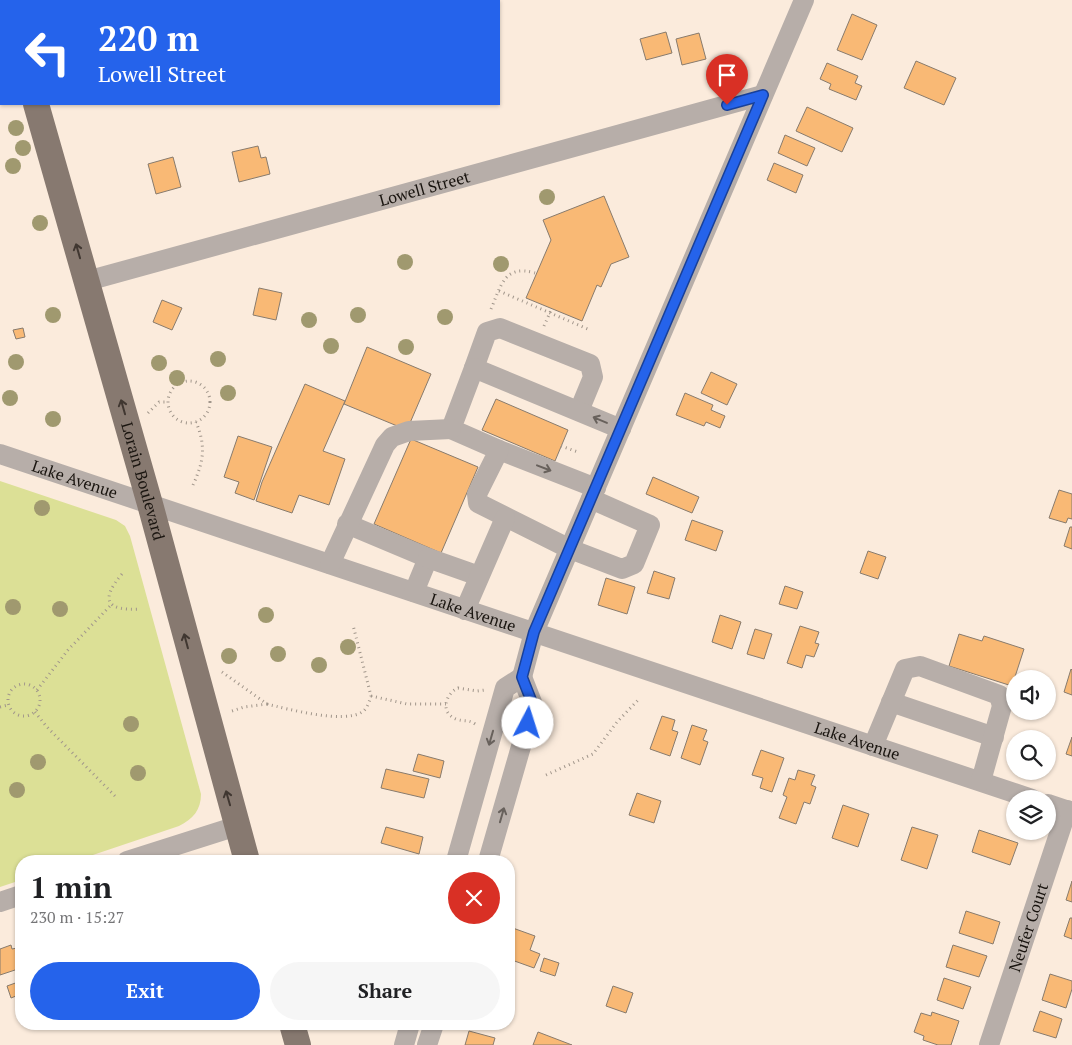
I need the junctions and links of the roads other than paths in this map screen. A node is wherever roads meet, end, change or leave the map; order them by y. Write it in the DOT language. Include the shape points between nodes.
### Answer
graph roads {
  1 [pos="804,0"];
  2 [pos="763,95"];
  3 [pos="36,105"];
  4 [pos="86,281"];
  5 [pos="474,368"];
  6 [pos="579,411"];
  7 [pos="451,429"];
  8 [pos="621,429"];
  9 [pos="499,450"];
  10 [pos="0,454"];
  11 [pos="593,494"];
  12 [pos="150,504"];
  13 [pos="505,518"];
  14 [pos="347,524"];
  15 [pos="570,549"];
  16 [pos="428,558"];
  17 [pos="330,564"];
  18 [pos="479,576"];
  19 [pos="414,592"];
  20 [pos="465,610"];
  21 [pos="534,632"];
  22 [pos="522,677"];
  23 [pos="891,702"];
  24 [pos="994,737"];
  25 [pos="874,746"];
  26 [pos="981,782"];
  27 [pos="1006,790"];
  28 [pos="1056,807"];
  29 [pos="1070,811"];
  30 [pos="237,826"];
  31 [pos="146,855"];
  32 [pos="244,855"];
  33 [pos="458,855"];
  34 [pos="490,855"];
  35 [pos="15,897"];
  36 [pos="0,902"];
  37 [pos="294,1030"];
  38 [pos="408,1030"];
  39 [pos="432,1030"];
  40 [pos="298,1045"];
  41 [pos="404,1045"];
  42 [pos="427,1045"];
  43 [pos="989,1045"];
  1 -- 2 [label="street"];
  2 -- 4 [label="street, Lowell Street"];
  2 -- 8 [label="street"];
  4 -- 3 [label="main road, Lorain Boulevard, one-way"];
  12 -- 4 [label="main road, Lorain Boulevard, one-way"];
  5 -- 6 [label="street"];
  5 -- 6 [label="street" via="487,332 500,328 590,364 593,377"];
  5 -- 7 [label="street"];
  8 -- 6 [label="street, one-way"];
  7 -- 9 [label="street"];
  7 -- 14 [label="street" via="409,431 392,437 385,445"];
  8 -- 11 [label="street"];
  9 -- 11 [label="street, one-way"];
  9 -- 13 [label="street" via="477,494 478,504"];
  10 -- 12 [label="street, Lake Avenue"];
  11 -- 15 [label="street"];
  11 -- 15 [label="street" via="650,525 647,533 634,564 622,569"];
  12 -- 17 [label="street, Lake Avenue"];
  30 -- 12 [label="main road, Lorain Boulevard, one-way"];
  13 -- 15 [label="street"];
  13 -- 18 [label="street"];
  14 -- 16 [label="street"];
  14 -- 17 [label="street"];
  15 -- 21 [label="street"];
  16 -- 18 [label="street"];
  16 -- 19 [label="street"];
  17 -- 19 [label="street, Lake Avenue"];
  18 -- 20 [label="street"];
  19 -- 20 [label="street, Lake Avenue"];
  20 -- 21 [label="street, Lake Avenue"];
  21 -- 22 [label="street"];
  21 -- 25 [label="street, Lake Avenue"];
  22 -- 33 [label="street, one-way" via="505,688"];
  34 -- 22 [label="street, one-way" via="533,705"];
  23 -- 24 [label="street"];
  23 -- 24 [label="street" via="905,669 920,666 999,695 1002,706"];
  23 -- 25 [label="street"];
  24 -- 26 [label="street"];
  25 -- 26 [label="street, Lake Avenue"];
  26 -- 27 [label="street, Lake Avenue"];
  28 -- 29 [label="street"];
  29 -- 43 [label="street, Neufer Court"];
  30 -- 31 [label="street"];
  30 -- 32 [label="main road, Lorain Boulevard"];
  35 -- 36 [label="street"];
  37 -- 40 [label="main road"];
  38 -- 41 [label="street"];
  39 -- 42 [label="street"];
}
